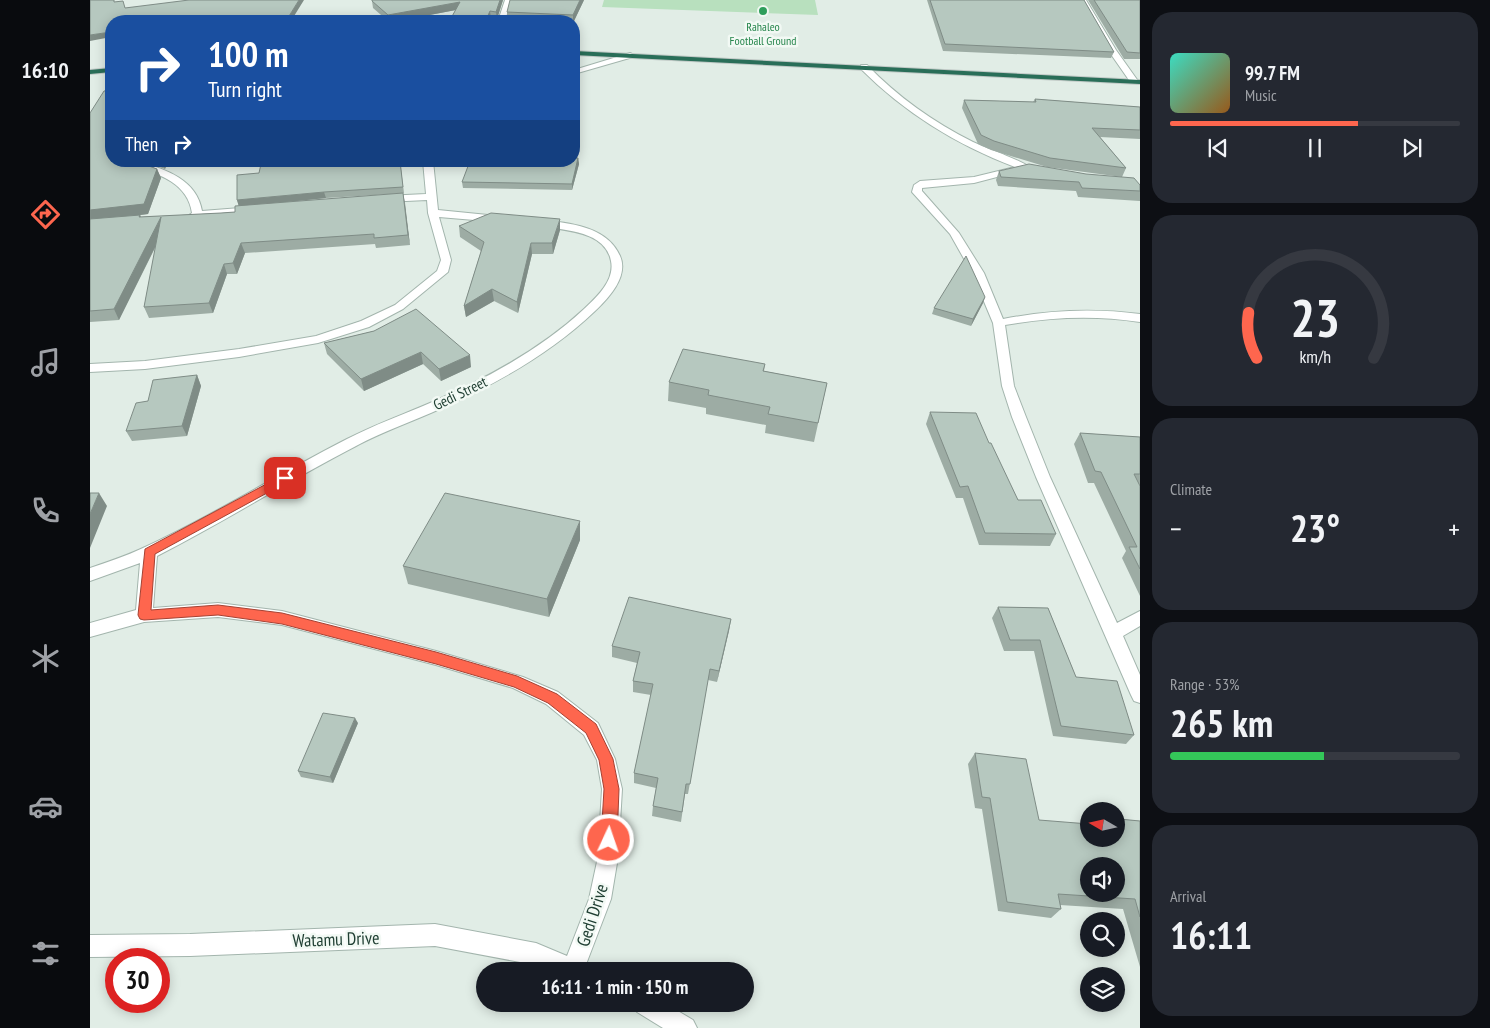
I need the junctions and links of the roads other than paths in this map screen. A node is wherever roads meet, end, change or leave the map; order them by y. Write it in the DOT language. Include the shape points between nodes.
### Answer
graph roads {
  1 [pos="508,0"];
  2 [pos="1083,0"];
  3 [pos="503,15"];
  4 [pos="580,53"];
  5 [pos="630,55"];
  6 [pos="864,67"];
  7 [pos="580,70"];
  8 [pos="105,71"];
  9 [pos="90,72"];
  10 [pos="1137,81"];
  11 [pos="143,167"];
  12 [pos="428,167"];
  13 [pos="431,197"];
  14 [pos="374,200"];
  15 [pos="266,209"];
  16 [pos="433,213"];
  17 [pos="1140,318"];
  18 [pos="999,323"];
  19 [pos="90,368"];
  20 [pos="149,552"];
  21 [pos="90,575"];
  22 [pos="144,615"];
  23 [pos="1140,618"];
  24 [pos="90,630"];
  25 [pos="1114,633"];
  26 [pos="1140,695"];
  27 [pos="90,946"];
  28 [pos="554,962"];
  29 [pos="578,962"];
  30 [pos="658,1012"];
  31 [pos="685,1028"];
  1 -- 3 [label="street"];
  2 -- 10 [label="street" via="1112,50"];
  4 -- 5 [label="highway"];
  5 -- 6 [label="highway"];
  5 -- 7 [label="street"];
  6 -- 10 [label="highway"];
  6 -- 18 [label="street" via="891,93 959,140 996,158 1029,168 974,180 928,182 917,187 920,197 939,214 968,256"];
  8 -- 9 [label="highway"];
  11 -- 15 [label="street" via="171,176 195,198 192,216"];
  12 -- 13 [label="street"];
  13 -- 14 [label="street"];
  13 -- 16 [label="street"];
  16 -- 19 [label="street" via="446,254 442,272 399,307 364,324 318,339 239,353 146,365"];
  16 -- 20 [label="street, Gedi Street" via="561,225 592,234 611,248 618,261 614,282 576,324 532,355 463,393 354,441"];
  17 -- 18 [label="street" via="1072,312"];
  18 -- 25 [label="street" via="1008,386 1019,417"];
  20 -- 21 [label="street, Gedi Street"];
  20 -- 22 [label="street"];
  22 -- 24 [label="street, Gedi Drive"];
  22 -- 29 [label="street, Gedi Drive" via="218,610 291,621 517,682 552,698 591,729 606,759 612,789 608,857 600,899"];
  23 -- 25 [label="street"];
  25 -- 26 [label="street"];
  27 -- 28 [label="street, Watamu Drive" via="435,935 536,954"];
  30 -- 31 [label="street"];
}
